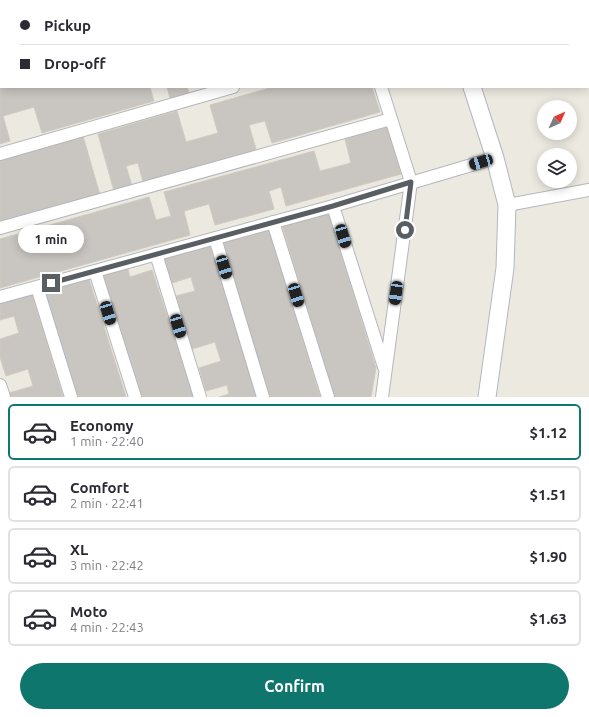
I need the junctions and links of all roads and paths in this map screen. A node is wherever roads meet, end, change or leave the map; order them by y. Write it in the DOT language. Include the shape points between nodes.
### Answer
graph roads {
  1 [pos="230,88"];
  2 [pos="382,88"];
  3 [pos="472,88"];
  4 [pos="391,119"];
  5 [pos="0,154"];
  6 [pos="495,158"];
  7 [pos="411,182"];
  8 [pos="589,190"];
  9 [pos="507,205"];
  10 [pos="333,206"];
  11 [pos="273,222"];
  12 [pos="0,228"];
  13 [pos="215,238"];
  14 [pos="156,254"];
  15 [pos="95,271"];
  16 [pos="37,287"];
  17 [pos="0,297"];
  18 [pos="385,371"];
  19 [pos="0,386"];
  20 [pos="4,397"];
  21 [pos="71,397"];
  22 [pos="135,397"];
  23 [pos="200,397"];
  24 [pos="263,397"];
  25 [pos="328,397"];
  26 [pos="382,397"];
  27 [pos="487,397"];
  1 -- 5 [label="street"];
  2 -- 4 [label="street"];
  3 -- 6 [label="street"];
  4 -- 7 [label="street"];
  4 -- 12 [label="street"];
  6 -- 7 [label="street"];
  6 -- 9 [label="street"];
  7 -- 10 [label="street"];
  7 -- 18 [label="street"];
  8 -- 9 [label="street"];
  9 -- 27 [label="street" via="505,268"];
  10 -- 11 [label="street"];
  10 -- 18 [label="street"];
  11 -- 13 [label="street"];
  11 -- 25 [label="street"];
  13 -- 14 [label="street"];
  13 -- 24 [label="street"];
  14 -- 15 [label="street"];
  14 -- 23 [label="street"];
  15 -- 16 [label="street"];
  15 -- 22 [label="street"];
  16 -- 17 [label="street"];
  16 -- 21 [label="street"];
  18 -- 26 [label="street"];
  19 -- 20 [label="street"];
}
